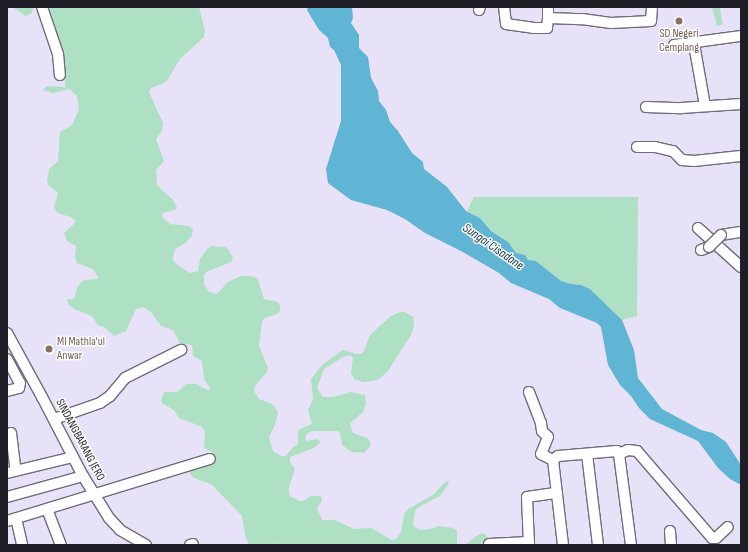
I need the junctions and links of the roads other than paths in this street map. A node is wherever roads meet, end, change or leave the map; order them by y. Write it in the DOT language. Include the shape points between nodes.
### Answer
graph roads {
  1 [pos="42,7"];
  2 [pos="504,7"];
  3 [pos="548,7"];
  4 [pos="652,7"];
  5 [pos="548,18"];
  6 [pos="741,36"];
  7 [pos="694,44"];
  8 [pos="674,45"];
  9 [pos="60,75"];
  10 [pos="741,104"];
  11 [pos="706,106"];
  12 [pos="646,107"];
  13 [pos="637,147"];
  14 [pos="741,156"];
  15 [pos="698,228"];
  16 [pos="741,232"];
  17 [pos="705,249"];
  18 [pos="741,267"];
  19 [pos="7,333"];
  20 [pos="181,350"];
  21 [pos="7,359"];
  22 [pos="7,391"];
  23 [pos="529,392"];
  24 [pos="54,419"];
  25 [pos="11,434"];
  26 [pos="587,454"];
  27 [pos="619,454"];
  28 [pos="73,457"];
  29 [pos="210,459"];
  30 [pos="553,460"];
  31 [pos="12,472"];
  32 [pos="83,476"];
  33 [pos="93,493"];
  34 [pos="557,493"];
  35 [pos="7,496"];
  36 [pos="47,509"];
  37 [pos="11,519"];
  38 [pos="728,527"];
  39 [pos="670,530"];
  40 [pos="489,544"];
  41 [pos="529,544"];
  42 [pos="22,545"];
  43 [pos="61,545"];
  44 [pos="146,545"];
  45 [pos="563,545"];
  46 [pos="598,545"];
  47 [pos="631,545"];
  48 [pos="671,545"];
  1 -- 9 [label="street" via="58,54"];
  2 -- 5 [label="street" via="506,24 547,28"];
  3 -- 5 [label="street"];
  4 -- 5 [label="street" via="651,21 611,23"];
  6 -- 7 [label="street"];
  7 -- 8 [label="street"];
  7 -- 11 [label="street"];
  10 -- 11 [label="street"];
  11 -- 12 [label="street"];
  13 -- 14 [label="street" via="674,150 682,160"];
  15 -- 18 [label="street"];
  16 -- 17 [label="street, bridge" via="721,235"];
  19 -- 24 [label="street, SINDANGBARANG JERO"];
  20 -- 24 [label="street" via="128,376 100,403"];
  21 -- 22 [label="street" via="20,383 19,388"];
  23 -- 30 [label="street" via="542,431 548,437 541,454"];
  24 -- 28 [label="street, SINDANGBARANG JERO"];
  25 -- 31 [label="street"];
  26 -- 27 [label="street" via="617,451"];
  26 -- 30 [label="street" via="558,456"];
  26 -- 46 [label="street"];
  27 -- 38 [label="street" via="628,450 637,451 712,538 716,538"];
  27 -- 47 [label="street"];
  28 -- 31 [label="street"];
  28 -- 32 [label="street, SINDANGBARANG JERO"];
  29 -- 33 [label="street"];
  30 -- 34 [label="street"];
  32 -- 33 [label="street, SINDANGBARANG JERO"];
  32 -- 35 [label="street"];
  33 -- 36 [label="street"];
  33 -- 44 [label="street, SINDANGBARANG JERO" via="113,524 128,536"];
  34 -- 41 [label="street" via="526,497"];
  34 -- 45 [label="street"];
  36 -- 37 [label="street"];
  36 -- 43 [label="street"];
  37 -- 42 [label="street"];
  39 -- 48 [label="street"];
  40 -- 41 [label="street"];
}
